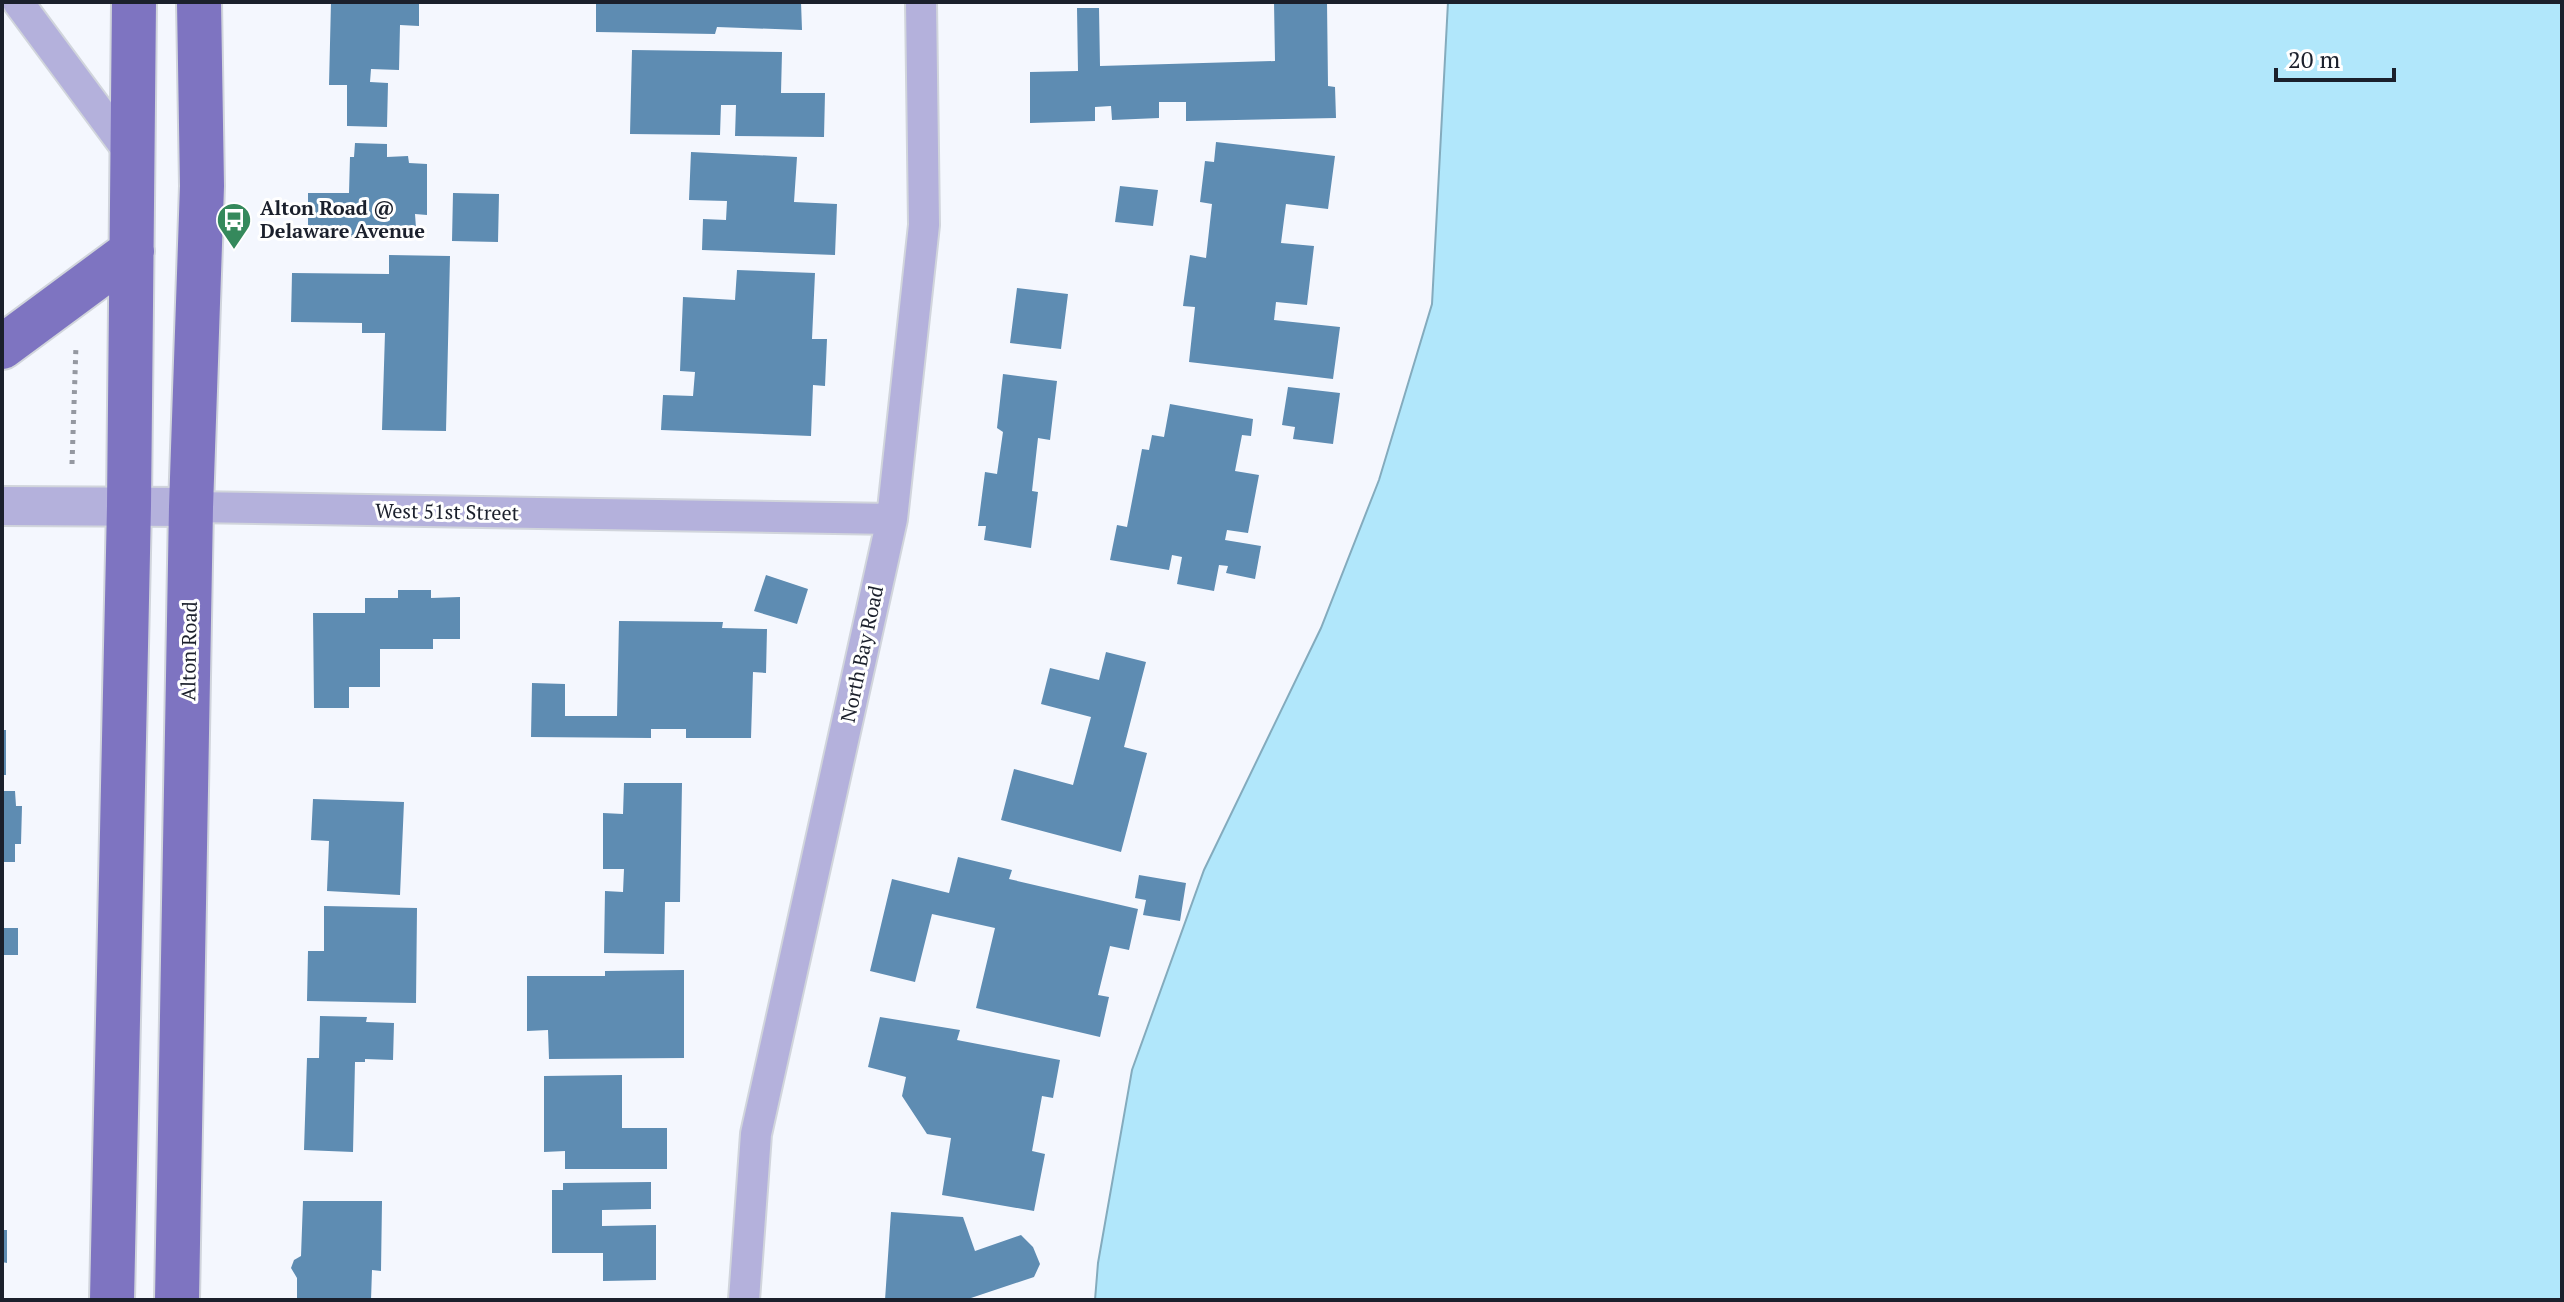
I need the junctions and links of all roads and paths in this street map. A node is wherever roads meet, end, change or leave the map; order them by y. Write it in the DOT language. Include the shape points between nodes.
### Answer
graph roads {
  1 [pos="18,2"];
  2 [pos="134,2"];
  3 [pos="199,2"];
  4 [pos="921,2"];
  5 [pos="135,160"];
  6 [pos="132,251"];
  7 [pos="76,331"];
  8 [pos="2,347"];
  9 [pos="72,464"];
  10 [pos="2,506"];
  11 [pos="129,506"];
  12 [pos="191,507"];
  13 [pos="892,519"];
  14 [pos="112,1300"];
  15 [pos="177,1300"];
  16 [pos="744,1300"];
  1 -- 5 [label="street"];
  2 -- 5 [label="main road"];
  3 -- 12 [label="main road, Alton Road" via="202,186"];
  4 -- 13 [label="street, North Bay Road" via="924,225"];
  5 -- 6 [label="main road"];
  6 -- 8 [label="main road"];
  6 -- 11 [label="main road"];
  7 -- 9 [label="path"];
  10 -- 11 [label="street, West 51st Street"];
  11 -- 12 [label="street, West 51st Street"];
  11 -- 14 [label="main road"];
  12 -- 13 [label="street, West 51st Street"];
  12 -- 15 [label="main road, Alton Road"];
  13 -- 16 [label="street, North Bay Road" via="756,1134"];
}
